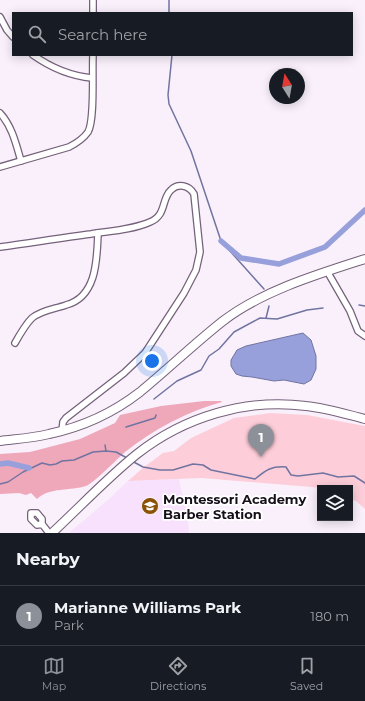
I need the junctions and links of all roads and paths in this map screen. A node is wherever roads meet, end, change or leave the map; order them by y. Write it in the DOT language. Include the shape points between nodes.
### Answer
graph roads {
  1 [pos="87,0"];
  2 [pos="93,0"];
  3 [pos="93,12"];
  4 [pos="0,17"];
  5 [pos="12,36"];
  6 [pos="35,56"];
  7 [pos="93,56"];
  8 [pos="92,78"];
  9 [pos="0,113"];
  10 [pos="21,161"];
  11 [pos="0,167"];
  12 [pos="98,233"];
  13 [pos="0,246"];
  14 [pos="365,259"];
  15 [pos="327,272"];
  16 [pos="365,336"];
  17 [pos="14,343"];
  18 [pos="365,419"];
  19 [pos="62,431"];
  20 [pos="0,441"];
  21 [pos="42,524"];
  22 [pos="49,533"];
  23 [pos="52,533"];
  1 -- 2 [label="street"];
  2 -- 3 [label="street"];
  4 -- 5 [label="street"];
  6 -- 8 [label="street" via="51,66"];
  7 -- 8 [label="street"];
  8 -- 10 [label="street" via="91,124 84,137 69,147"];
  9 -- 10 [label="street" via="11,129"];
  10 -- 11 [label="street"];
  12 -- 13 [label="street"];
  12 -- 17 [label="street" via="95,270 81,298 74,303 53,308 33,317"];
  12 -- 19 [label="street" via="134,227 154,220 162,210 171,190 177,186 185,186 192,190 195,197 199,260 184,293 145,353 124,373 66,418"];
  14 -- 15 [label="street"];
  15 -- 16 [label="street" via="350,311 358,331"];
  15 -- 19 [label="street" via="292,284 248,305 224,320 128,402 106,415"];
  18 -- 23 [label="street" via="326,409 285,404 246,406 208,416 184,425 144,449"];
  19 -- 20 [label="street"];
  21 -- 22 [label="street"];
}
